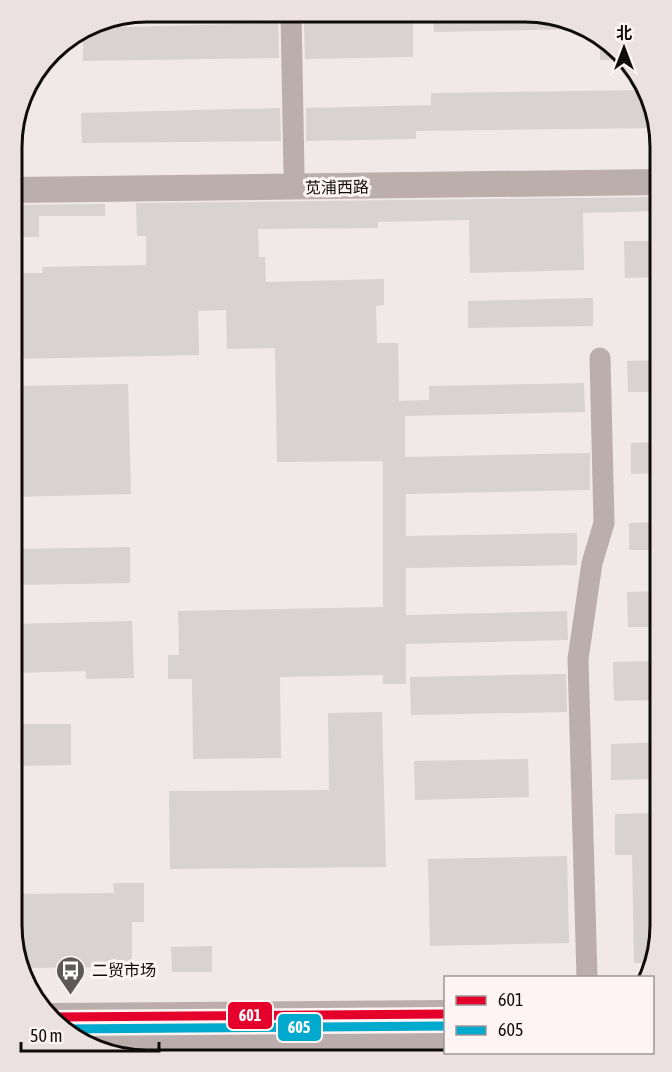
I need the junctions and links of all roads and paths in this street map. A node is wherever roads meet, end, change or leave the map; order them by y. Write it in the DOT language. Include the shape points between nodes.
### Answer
graph roads {
  1 [pos="291,22"];
  2 [pos="650,168"];
  3 [pos="294,173"];
  4 [pos="22,176"];
  5 [pos="650,182"];
  6 [pos="22,190"];
  7 [pos="600,358"];
  8 [pos="587,976"];
  9 [pos="444,1014"];
  10 [pos="64,1017"];
  11 [pos="444,1038"];
  12 [pos="106,1042"];
  13 [pos="264,1050"];
  1 -- 3 [label="street"];
  2 -- 3 [label="street, 苋浦西路"];
  3 -- 4 [label="street, 苋浦西路"];
  5 -- 6 [label="street, 苋浦西路"];
  7 -- 8 [label="street" via="604,523 592,563 578,658"];
  9 -- 10 [label="main road"];
  11 -- 13 [label="main road"];
  12 -- 13 [label="main road"];
}
